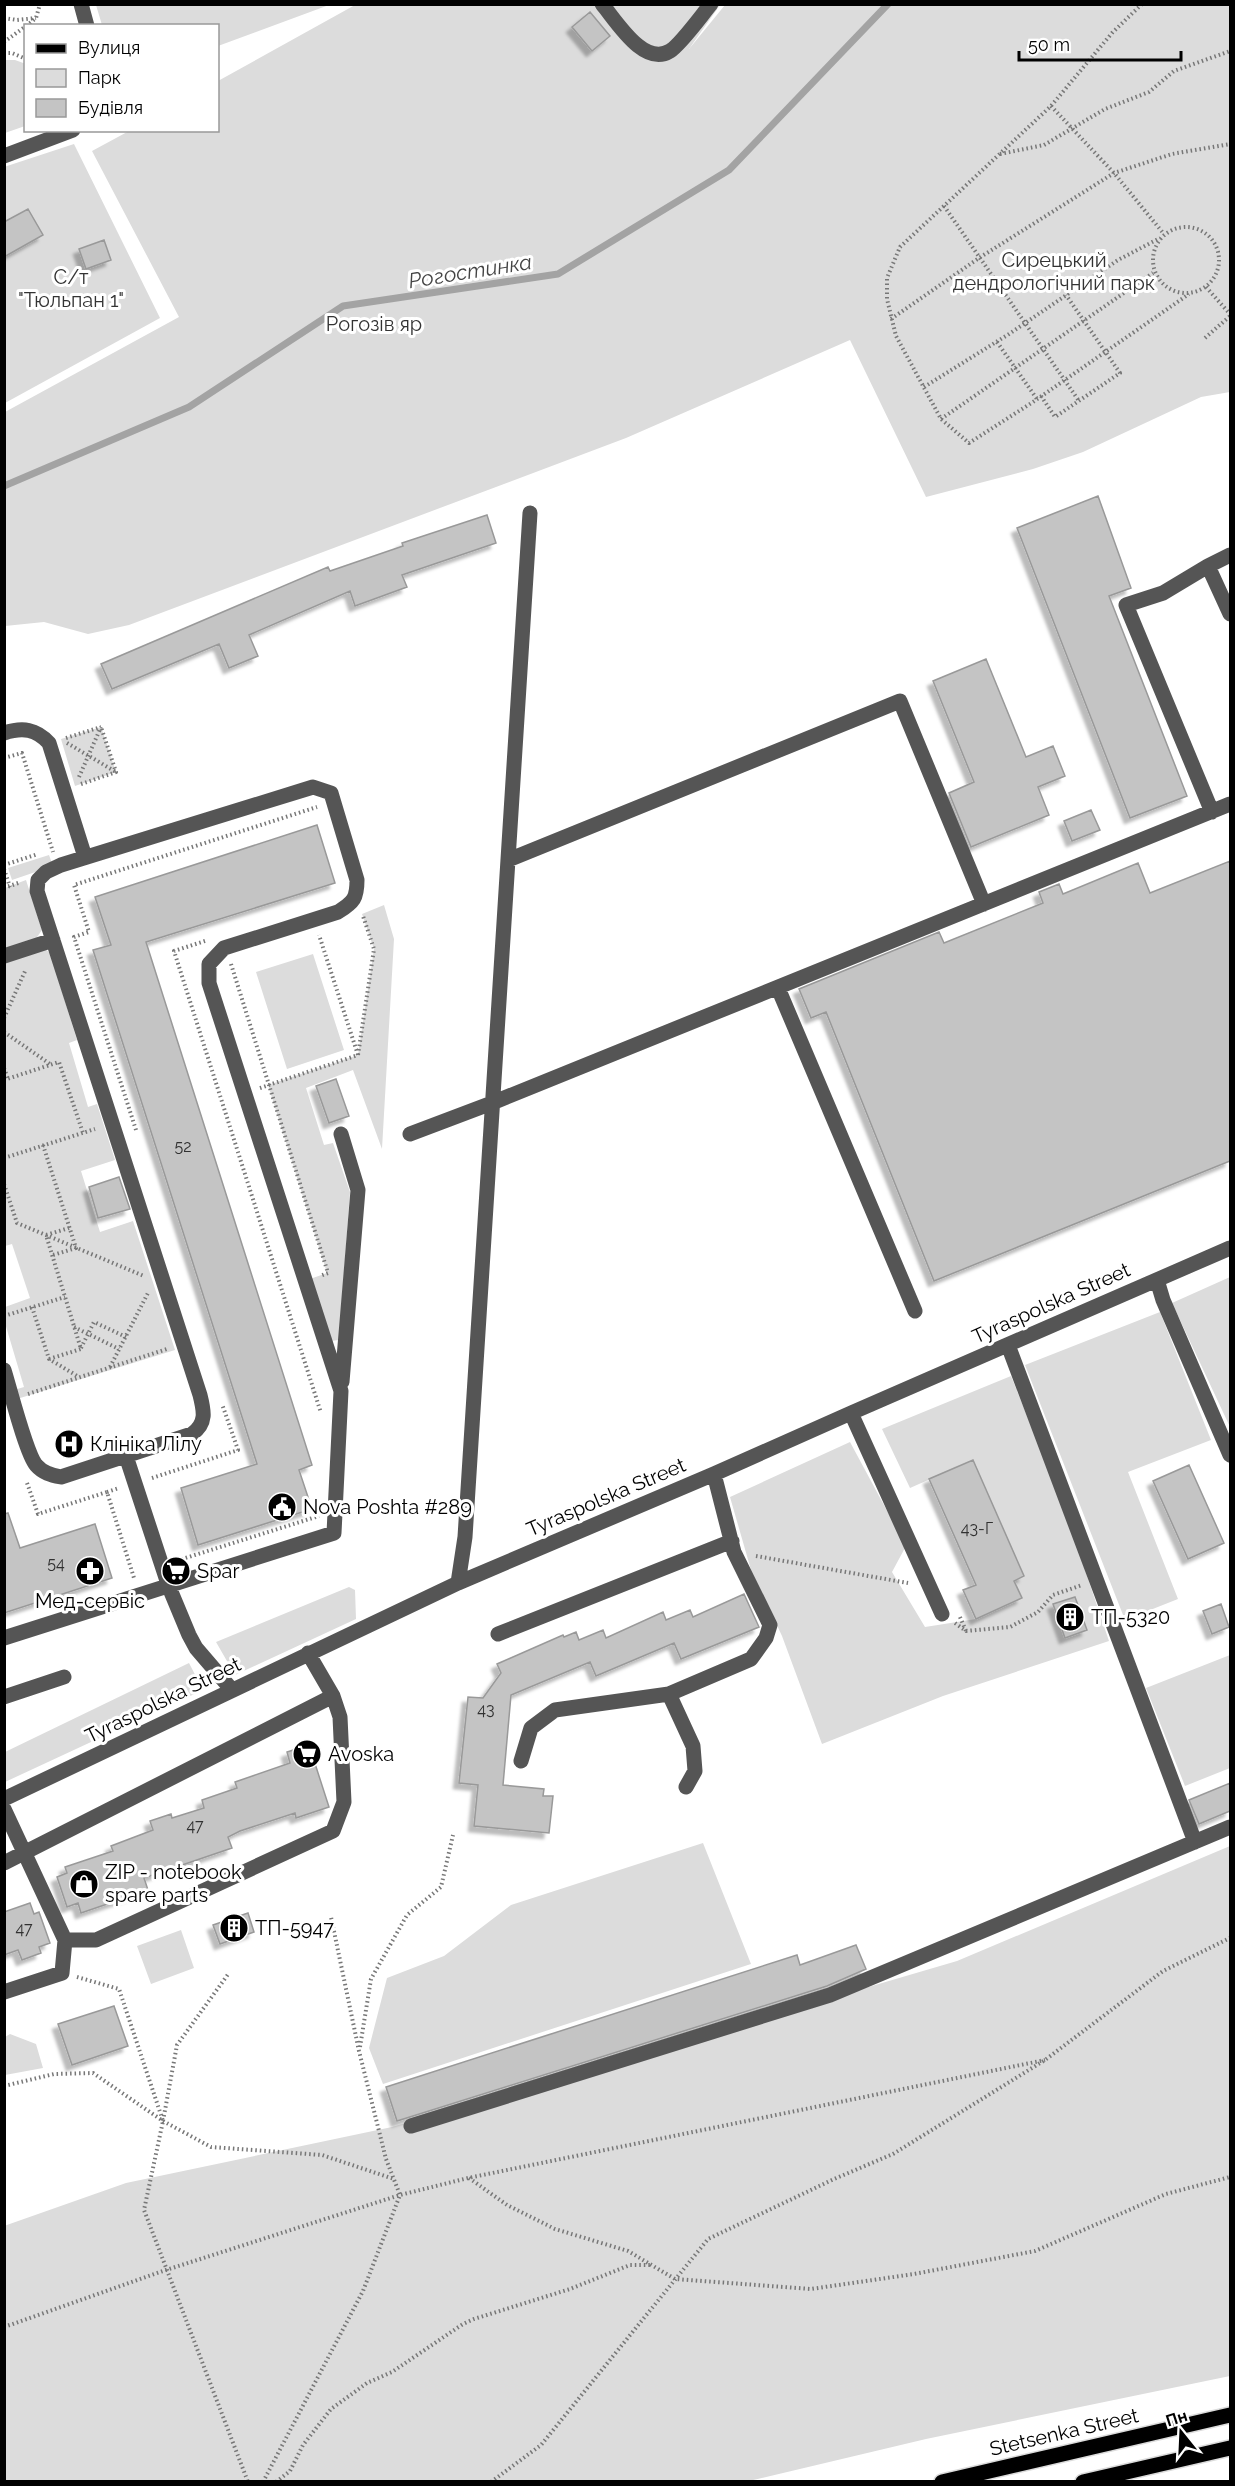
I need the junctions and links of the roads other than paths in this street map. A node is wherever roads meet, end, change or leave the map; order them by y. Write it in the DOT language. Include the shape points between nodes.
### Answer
graph roads {
  1 [pos="81,4"];
  2 [pos="602,4"];
  3 [pos="711,4"];
  4 [pos="86,24"];
  5 [pos="68,132"];
  6 [pos="4,156"];
  7 [pos="530,513"];
  8 [pos="1230,555"];
  9 [pos="1208,566"];
  10 [pos="1230,614"];
  11 [pos="4,733"];
  12 [pos="1230,804"];
  13 [pos="1212,812"];
  14 [pos="85,857"];
  15 [pos="508,860"];
  16 [pos="984,904"];
  17 [pos="53,940"];
  18 [pos="4,956"];
  19 [pos="778,988"];
  20 [pos="492,1103"];
  21 [pos="341,1134"];
  22 [pos="410,1134"];
  23 [pos="1230,1248"];
  24 [pos="1157,1280"];
  25 [pos="915,1311"];
  26 [pos="1008,1345"];
  27 [pos="4,1370"];
  28 [pos="341,1391"];
  29 [pos="851,1413"];
  30 [pos="1230,1455"];
  31 [pos="126,1456"];
  32 [pos="714,1474"];
  33 [pos="733,1547"];
  34 [pos="458,1583"];
  35 [pos="169,1587"];
  36 [pos="942,1614"];
  37 [pos="498,1634"];
  38 [pos="4,1638"];
  39 [pos="308,1653"];
  40 [pos="64,1677"];
  41 [pos="232,1690"];
  42 [pos="669,1694"];
  43 [pos="333,1696"];
  44 [pos="4,1697"];
  45 [pos="521,1761"];
  46 [pos="686,1787"];
  47 [pos="4,1799"];
  48 [pos="4,1809"];
  49 [pos="1230,1827"];
  50 [pos="1196,1842"];
  51 [pos="26,1854"];
  52 [pos="4,1863"];
  53 [pos="65,1940"];
  54 [pos="4,1992"];
  55 [pos="411,2126"];
  56 [pos="1230,2415"];
  57 [pos="1230,2448"];
  58 [pos="942,2481"];
  59 [pos="1083,2481"];
  1 -- 4 [label="street"];
  2 -- 3 [label="street" via="639,47 661,54 672,50"];
  5 -- 6 [label="street"];
  7 -- 15 [label="street"];
  8 -- 9 [label="street"];
  9 -- 10 [label="street"];
  9 -- 13 [label="street" via="1163,593 1126,605"];
  11 -- 14 [label="street" via="27,729 49,743"];
  12 -- 13 [label="street"];
  13 -- 16 [label="street"];
  14 -- 17 [label="street" via="46,872 38,880 37,891"];
  14 -- 28 [label="street" via="313,787 330,793 357,880 357,893 351,904 338,912 226,948 209,964 209,983"];
  15 -- 16 [label="street" via="900,702"];
  15 -- 20 [label="street"];
  16 -- 19 [label="street"];
  17 -- 18 [label="street"];
  17 -- 31 [label="street" via="204,1411 202,1424 192,1434"];
  19 -- 20 [label="street"];
  19 -- 25 [label="street"];
  20 -- 22 [label="street"];
  20 -- 34 [label="street" via="465,1537"];
  21 -- 28 [label="street" via="358,1190"];
  23 -- 24 [label="street, Tyraspolska Street"];
  24 -- 26 [label="street, Tyraspolska Street"];
  24 -- 30 [label="street"];
  26 -- 29 [label="street, Tyraspolska Street"];
  26 -- 50 [label="street"];
  27 -- 31 [label="street" via="32,1460 45,1472 62,1477"];
  28 -- 35 [label="street" via="334,1533"];
  29 -- 32 [label="street, Tyraspolska Street"];
  29 -- 36 [label="street"];
  31 -- 35 [label="street"];
  32 -- 33 [label="street"];
  32 -- 34 [label="street, Tyraspolska Street"];
  33 -- 37 [label="street"];
  33 -- 42 [label="street" via="770,1625 766,1638 751,1659"];
  34 -- 39 [label="street, Tyraspolska Street"];
  35 -- 38 [label="street"];
  35 -- 41 [label="street" via="196,1648"];
  39 -- 41 [label="street, Tyraspolska Street"];
  39 -- 43 [label="street"];
  40 -- 44 [label="street"];
  41 -- 47 [label="street, Tyraspolska Street"];
  42 -- 45 [label="street" via="555,1710 531,1728"];
  42 -- 46 [label="street" via="693,1746 696,1771"];
  43 -- 51 [label="street"];
  43 -- 53 [label="street" via="340,1717 344,1802 333,1831 96,1940"];
  48 -- 51 [label="street"];
  49 -- 50 [label="street"];
  50 -- 55 [label="street" via="830,1995"];
  51 -- 52 [label="street"];
  51 -- 53 [label="street"];
  53 -- 54 [label="street" via="62,1973"];
  56 -- 58 [label="main road, Stetsenka Street"];
  57 -- 59 [label="main road"];
}
